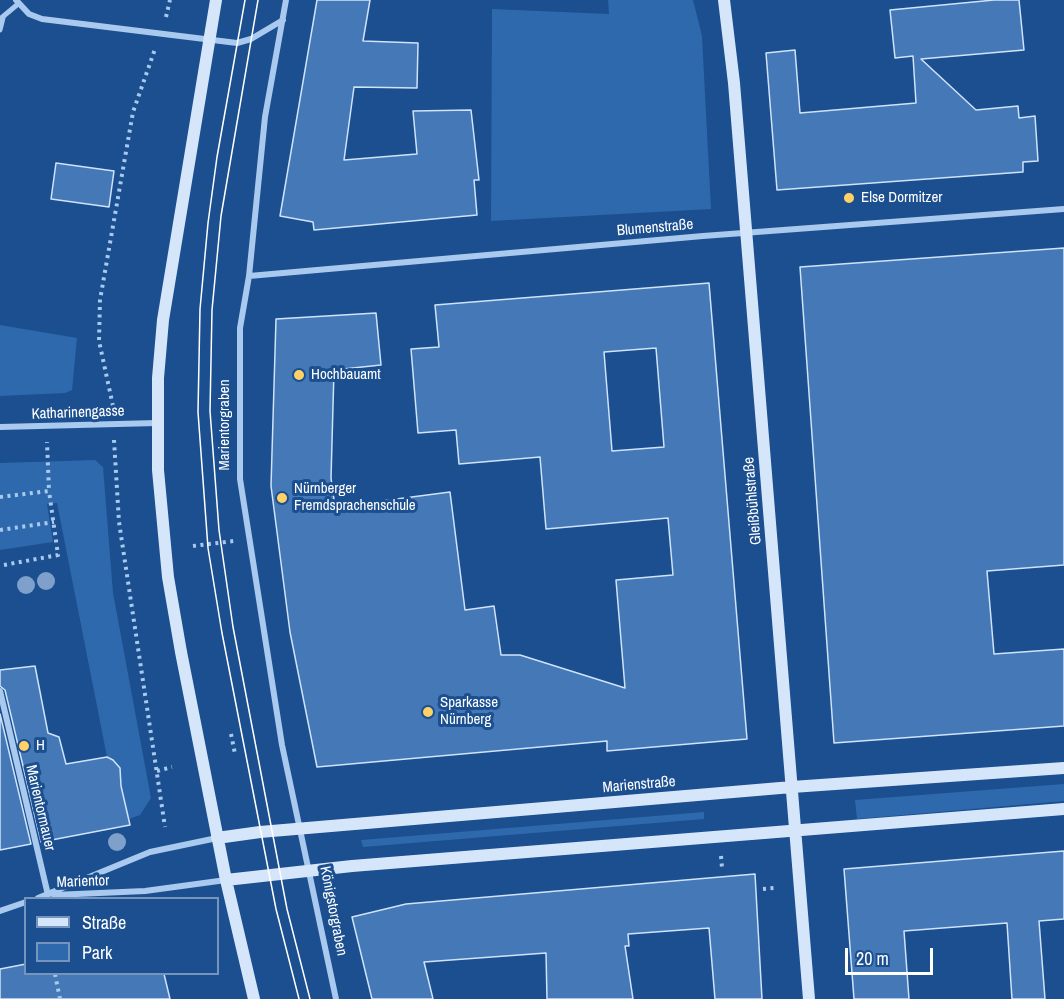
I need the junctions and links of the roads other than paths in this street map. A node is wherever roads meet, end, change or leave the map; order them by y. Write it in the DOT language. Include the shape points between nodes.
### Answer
graph roads {
  1 [pos="216,0"];
  2 [pos="286,0"];
  3 [pos="724,0"];
  4 [pos="17,2"];
  5 [pos="1,19"];
  6 [pos="283,20"];
  7 [pos="0,30"];
  8 [pos="208,40"];
  9 [pos="1064,209"];
  10 [pos="746,233"];
  11 [pos="249,276"];
  12 [pos="157,423"];
  13 [pos="0,427"];
  14 [pos="0,693"];
  15 [pos="1064,768"];
  16 [pos="792,787"];
  17 [pos="1064,809"];
  18 [pos="301,828"];
  19 [pos="796,830"];
  20 [pos="218,838"];
  21 [pos="309,871"];
  22 [pos="226,880"];
  23 [pos="48,895"];
  24 [pos="41,897"];
  25 [pos="24,903"];
  26 [pos="0,911"];
  27 [pos="254,999"];
  28 [pos="336,999"];
  29 [pos="809,999"];
  1 -- 8 [label="main road"];
  2 -- 6 [label="street, Marientorgraben"];
  3 -- 10 [label="main road, Gleißbühlstraße"];
  4 -- 5 [label="street"];
  4 -- 8 [label="street" via="29,14 42,19"];
  5 -- 7 [label="street"];
  6 -- 8 [label="street" via="237,43"];
  6 -- 11 [label="street, Marientorgraben" via="265,117"];
  8 -- 12 [label="main road" via="163,320"];
  9 -- 10 [label="street, Blumenstraße"];
  10 -- 11 [label="street, Blumenstraße"];
  10 -- 16 [label="main road, Gleißbühlstraße"];
  11 -- 18 [label="street, Marientorgraben" via="240,340 240,479 282,745"];
  12 -- 13 [label="street, Katharinengasse"];
  12 -- 20 [label="main road" via="168,577"];
  14 -- 23 [label="street, Marientormauer"];
  15 -- 16 [label="main road, Marienstraße"];
  16 -- 18 [label="main road, Marienstraße"];
  16 -- 19 [label="main road, Gleißbühlstraße"];
  17 -- 19 [label="main road"];
  18 -- 20 [label="main road, Marienstraße"];
  18 -- 21 [label="street, Königstorgraben"];
  19 -- 21 [label="main road"];
  19 -- 29 [label="main road, Gleißbühlstraße"];
  20 -- 22 [label="main road"];
  20 -- 23 [label="street, Marientor" via="150,852"];
  21 -- 22 [label="main road"];
  21 -- 28 [label="street, Königstorgraben"];
  22 -- 23 [label="street, Marientor" via="145,891"];
  22 -- 27 [label="main road"];
  23 -- 24 [label="street"];
  25 -- 26 [label="street"];
}
